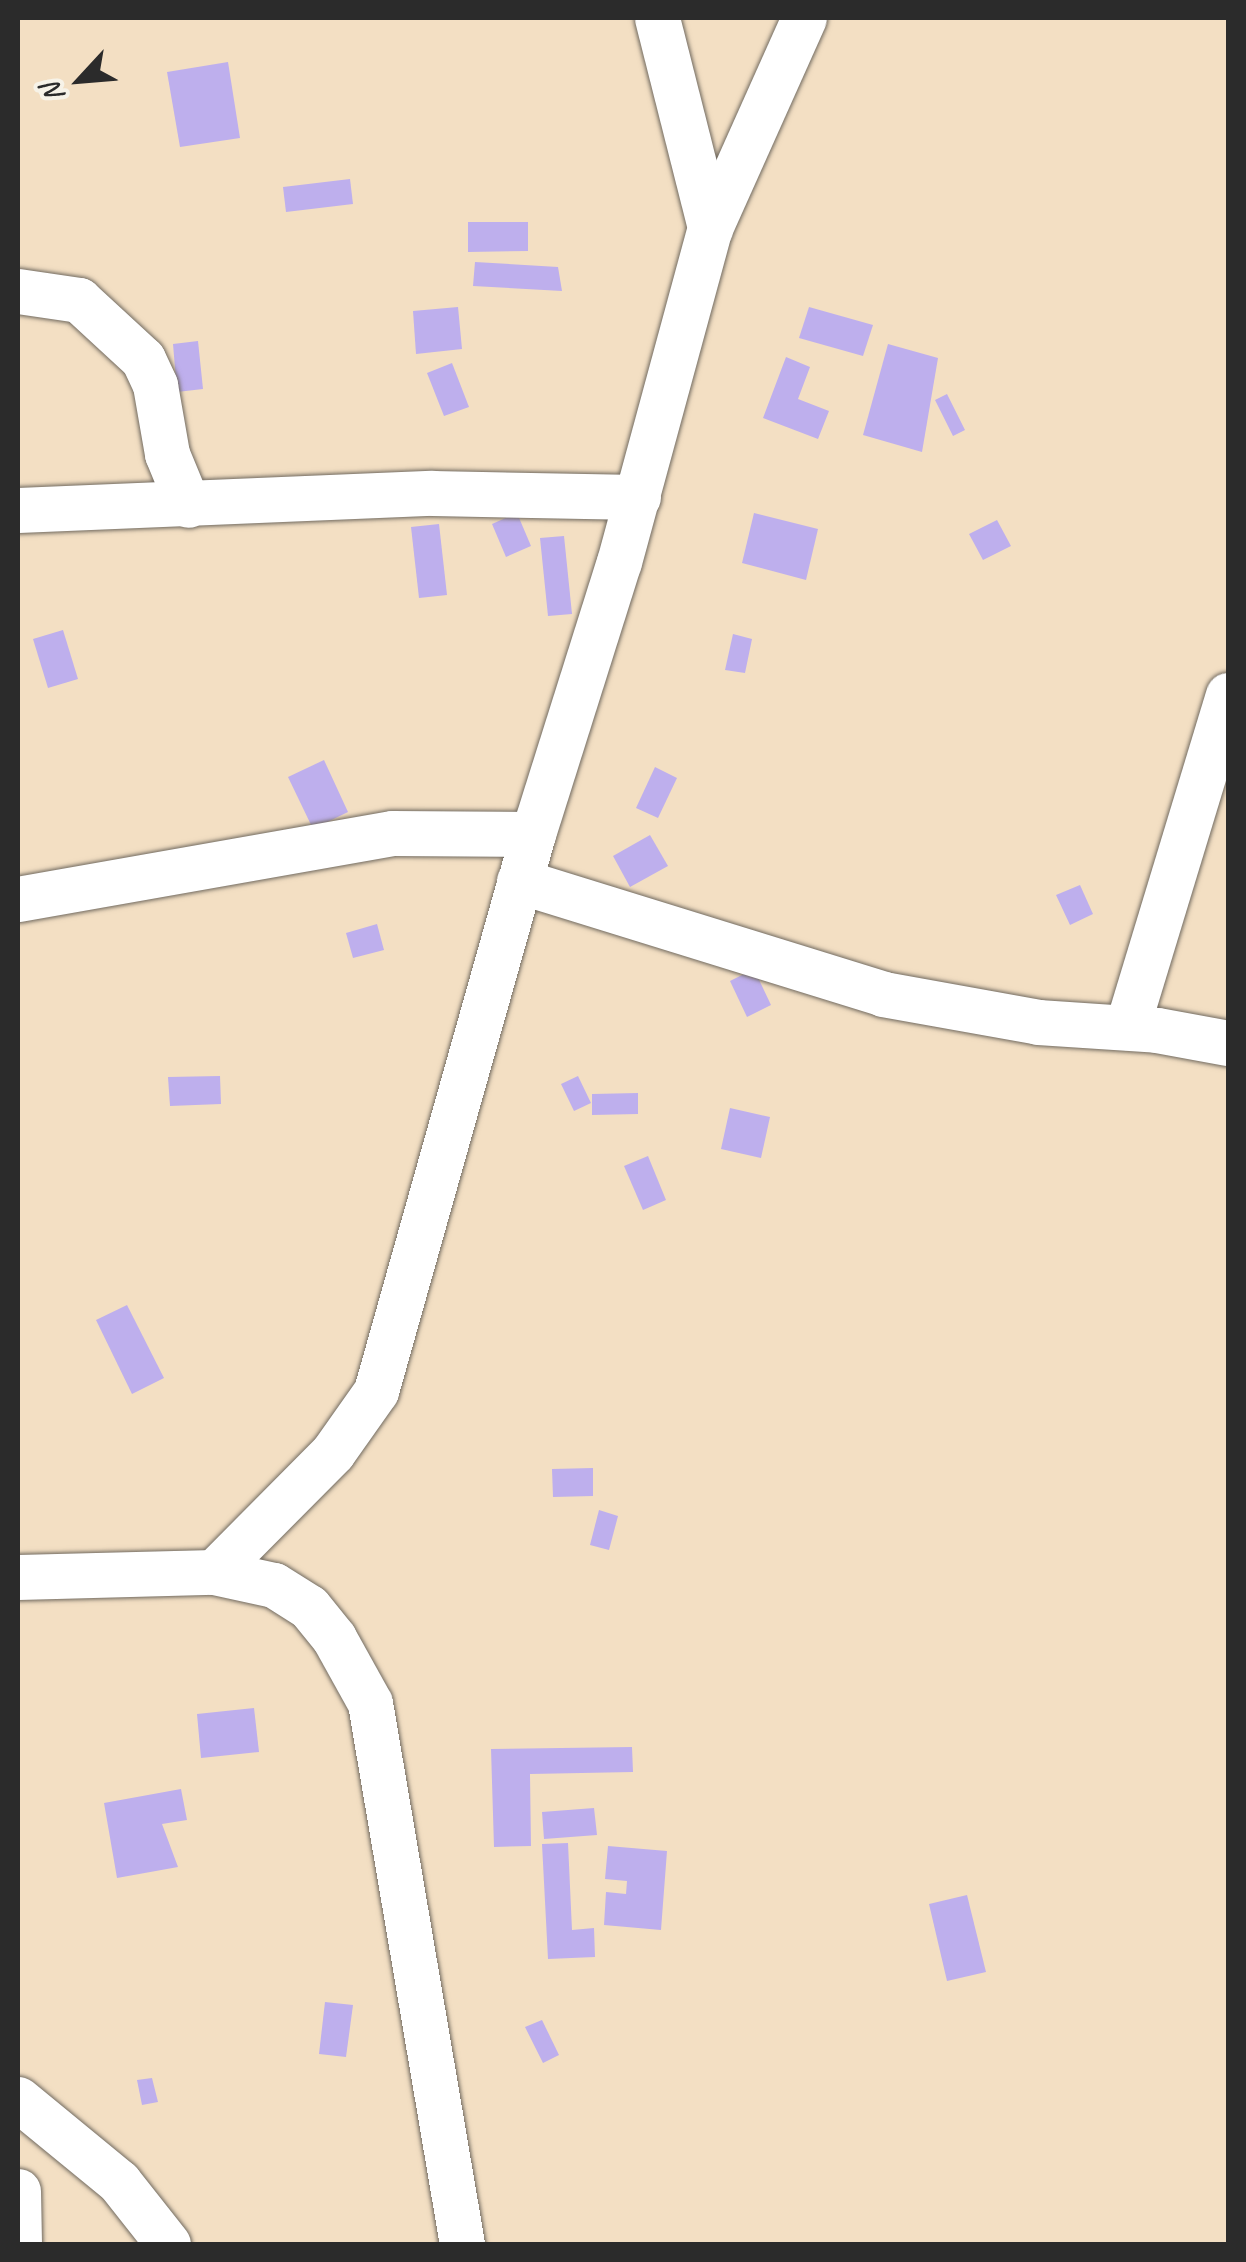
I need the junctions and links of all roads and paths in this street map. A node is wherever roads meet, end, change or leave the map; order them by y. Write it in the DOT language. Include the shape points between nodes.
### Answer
graph roads {
  1 [pos="657,18"];
  2 [pos="804,18"];
  3 [pos="710,228"];
  4 [pos="18,292"];
  5 [pos="638,497"];
  6 [pos="188,505"];
  7 [pos="18,510"];
  8 [pos="1228,695"];
  9 [pos="533,834"];
  10 [pos="519,881"];
  11 [pos="18,899"];
  12 [pos="1127,1027"];
  13 [pos="1228,1043"];
  14 [pos="214,1572"];
  15 [pos="18,1578"];
  16 [pos="18,2099"];
  17 [pos="18,2191"];
  18 [pos="19,2244"];
  19 [pos="168,2244"];
  20 [pos="462,2244"];
  1 -- 3 [label="street"];
  2 -- 3 [label="street"];
  3 -- 5 [label="street"];
  4 -- 6 [label="street" via="79,300 143,358 155,384 166,454"];
  5 -- 6 [label="street" via="432,493"];
  5 -- 9 [label="street"];
  6 -- 7 [label="street"];
  8 -- 12 [label="street"];
  9 -- 10 [label="street"];
  9 -- 11 [label="street" via="392,833"];
  10 -- 12 [label="street" via="882,994 1038,1022"];
  10 -- 14 [label="street" via="376,1392 333,1452"];
  12 -- 13 [label="street"];
  14 -- 15 [label="street"];
  14 -- 20 [label="street" via="274,1585 309,1607 370,1703"];
  16 -- 19 [label="street" via="119,2182"];
  17 -- 18 [label="street"];
}
